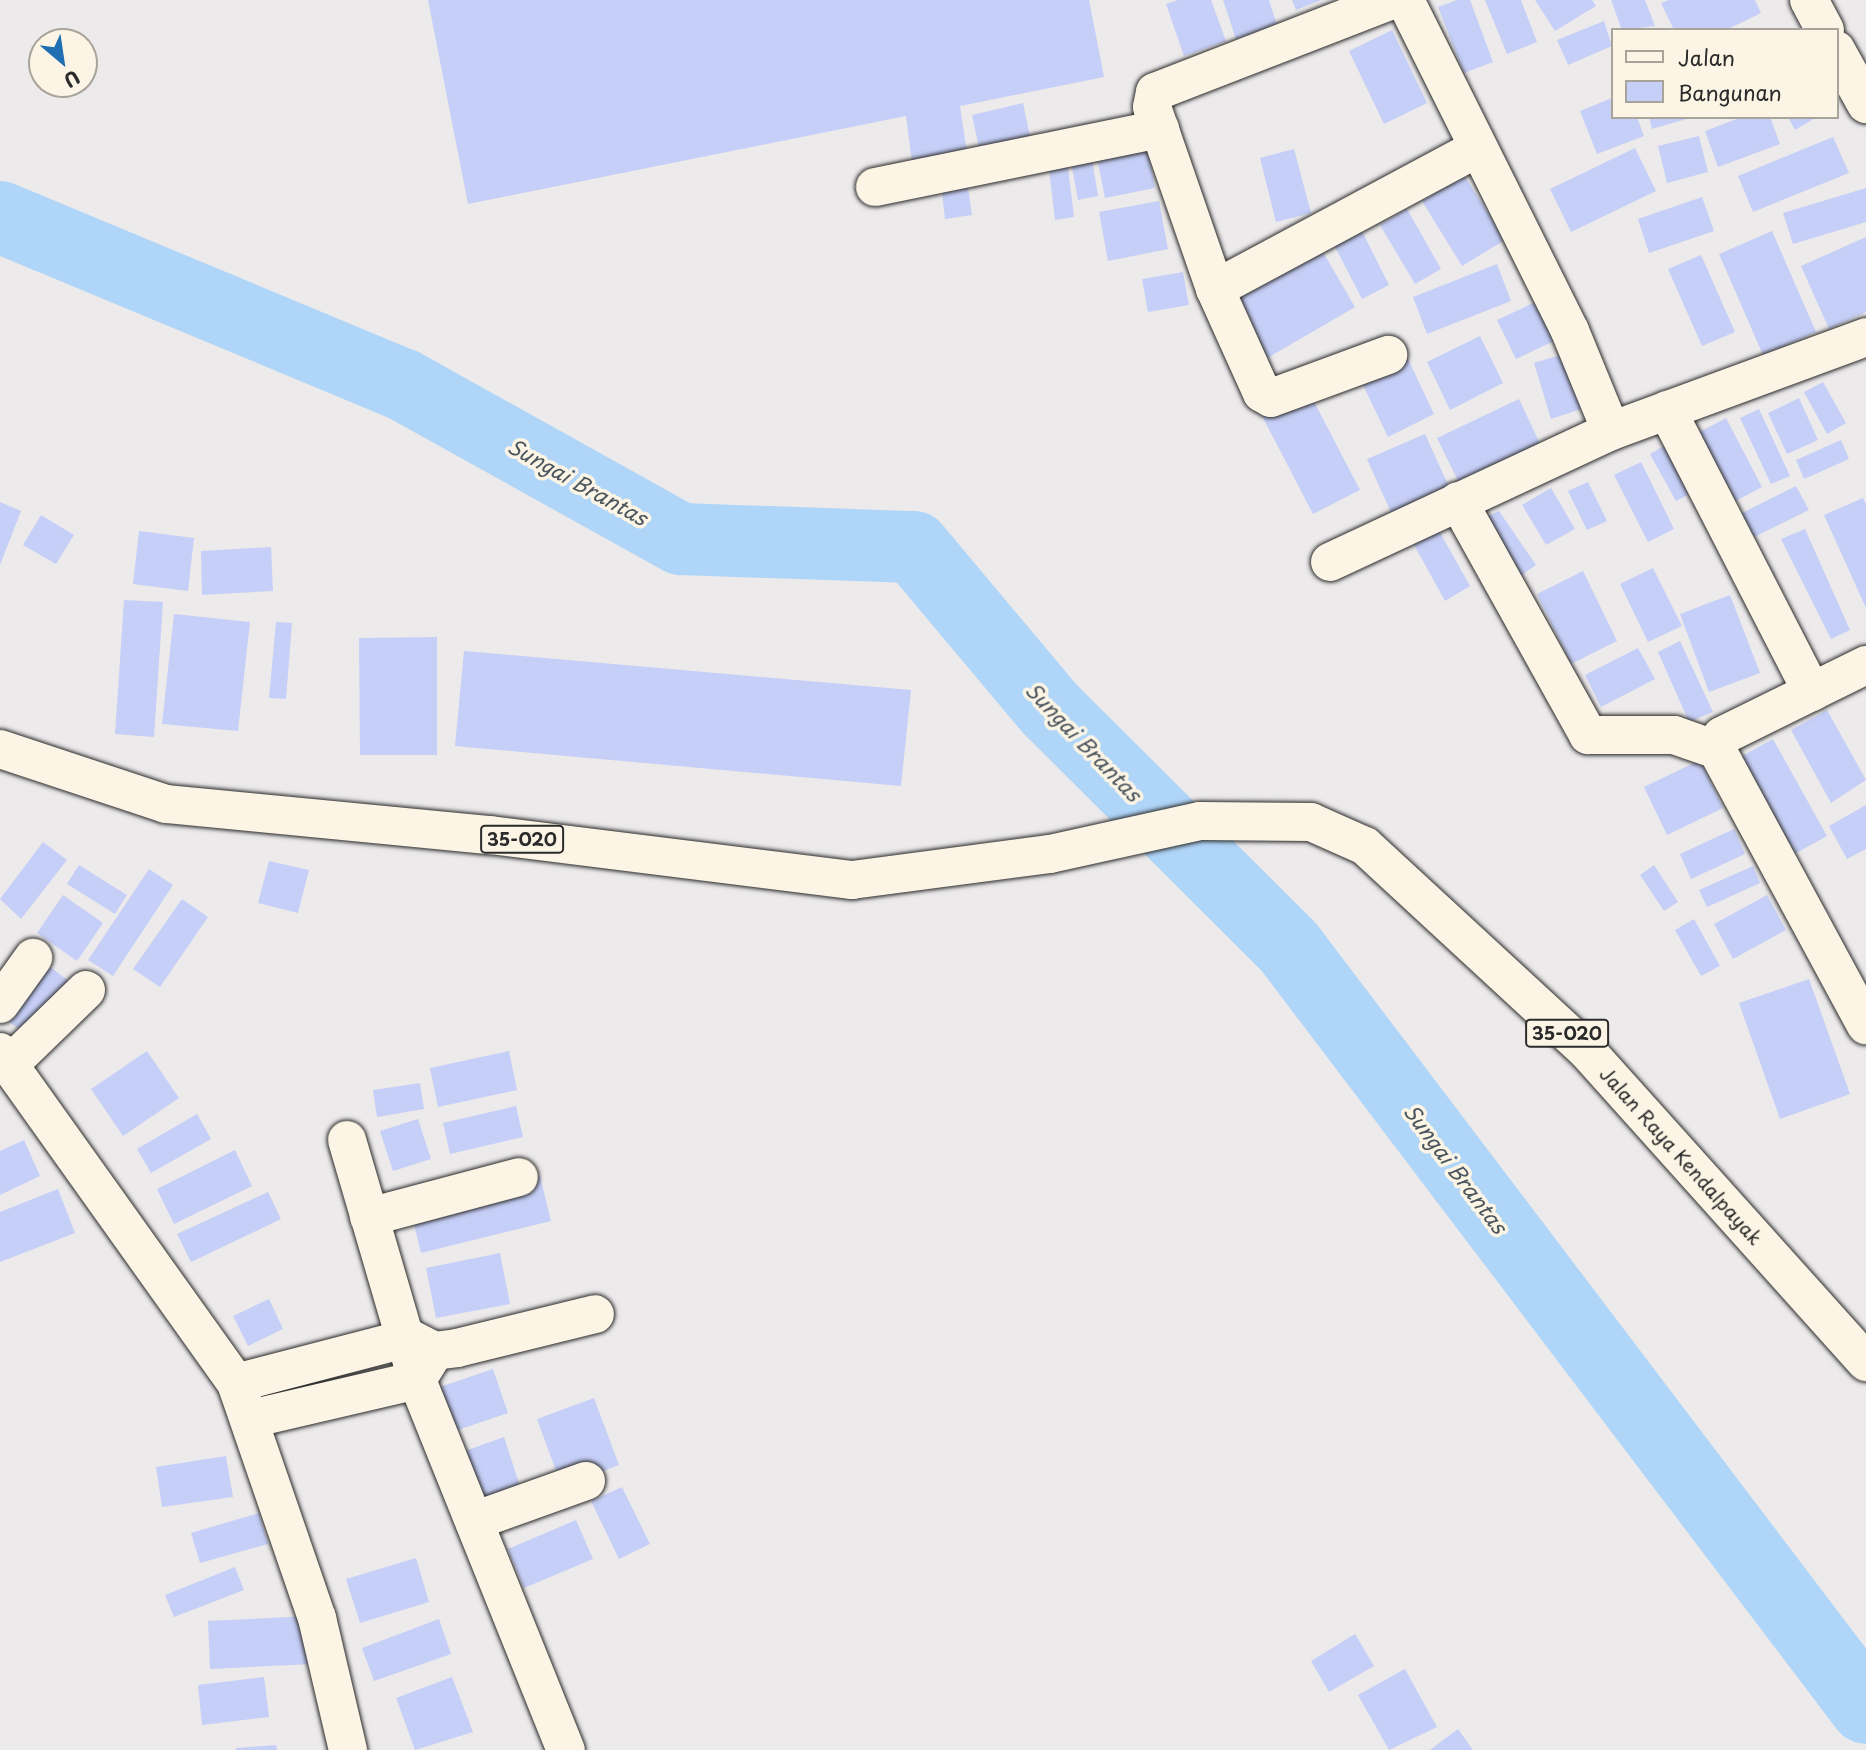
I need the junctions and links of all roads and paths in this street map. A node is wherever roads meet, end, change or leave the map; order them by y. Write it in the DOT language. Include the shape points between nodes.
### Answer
graph roads {
  1 [pos="1392,0"];
  2 [pos="1405,0"];
  3 [pos="1809,0"];
  4 [pos="1824,28"];
  5 [pos="1838,54"];
  6 [pos="1866,104"];
  7 [pos="1160,129"];
  8 [pos="1476,149"];
  9 [pos="875,187"];
  10 [pos="1215,289"];
  11 [pos="1866,337"];
  12 [pos="1388,355"];
  13 [pos="1667,411"];
  14 [pos="1611,431"];
  15 [pos="1458,501"];
  16 [pos="1330,562"];
  17 [pos="1866,665"];
  18 [pos="1812,692"];
  19 [pos="0,750"];
  20 [pos="1717,750"];
  21 [pos="33,958"];
  22 [pos="86,990"];
  23 [pos="0,1004"];
  24 [pos="1866,1025"];
  25 [pos="5,1058"];
  26 [pos="347,1140"];
  27 [pos="519,1177"];
  28 [pos="369,1217"];
  29 [pos="595,1314"];
  30 [pos="420,1356"];
  31 [pos="1866,1362"];
  32 [pos="236,1383"];
  33 [pos="250,1419"];
  34 [pos="586,1481"];
  35 [pos="474,1521"];
  36 [pos="348,1750"];
  37 [pos="566,1750"];
  1 -- 7 [label="street" via="1164,85 1152,107"];
  2 -- 8 [label="street"];
  3 -- 4 [label="street"];
  5 -- 6 [label="street"];
  7 -- 9 [label="street"];
  7 -- 10 [label="street"];
  8 -- 10 [label="street"];
  8 -- 14 [label="street" via="1570,331"];
  10 -- 12 [label="street" via="1262,394 1271,398"];
  11 -- 13 [label="street"];
  13 -- 14 [label="street"];
  13 -- 18 [label="street"];
  14 -- 15 [label="street"];
  15 -- 16 [label="street"];
  15 -- 20 [label="street" via="1588,735 1674,735"];
  17 -- 18 [label="street"];
  18 -- 20 [label="street" via="1722,736"];
  19 -- 31 [label="street, Jalan Raya Kendalpayak / 35-020" via="166,804 490,835 852,880 1050,854 1200,821 1311,822 1366,846 1587,1051"];
  20 -- 24 [label="street"];
  21 -- 23 [label="street"];
  22 -- 25 [label="street"];
  25 -- 32 [label="street"];
  26 -- 28 [label="street"];
  27 -- 28 [label="street"];
  28 -- 30 [label="street"];
  29 -- 30 [label="street"];
  30 -- 32 [label="street"];
  30 -- 33 [label="street"];
  30 -- 35 [label="street"];
  32 -- 33 [label="street"];
  33 -- 36 [label="street" via="317,1618"];
  34 -- 35 [label="street"];
  35 -- 37 [label="street"];
}
